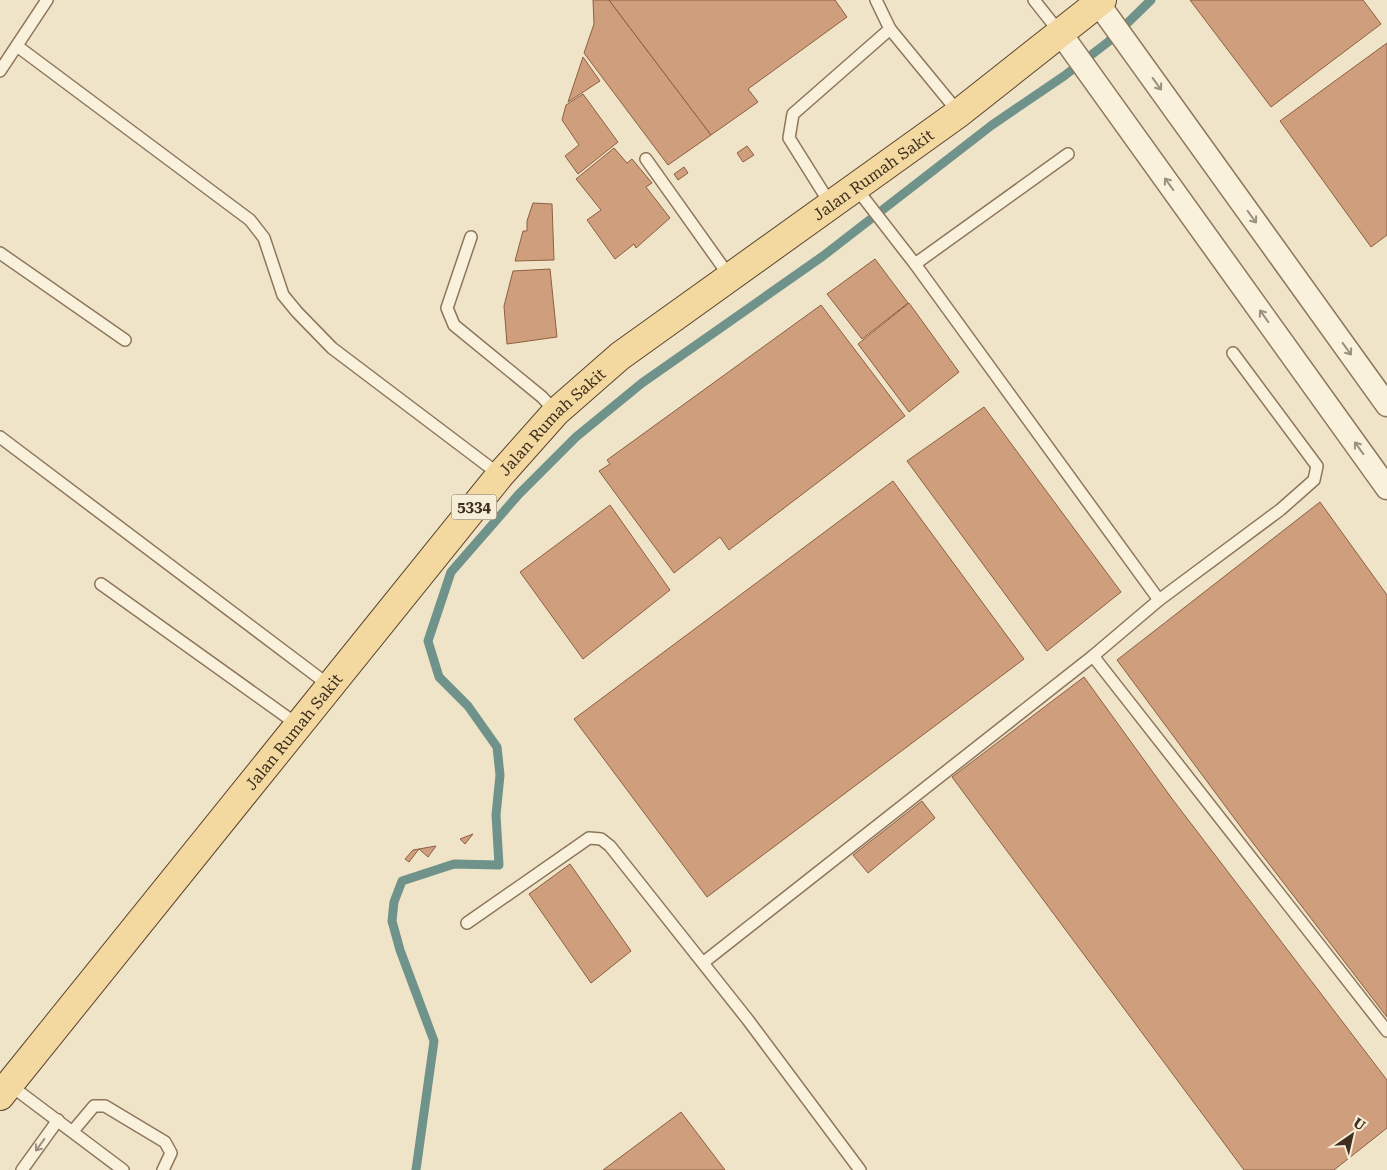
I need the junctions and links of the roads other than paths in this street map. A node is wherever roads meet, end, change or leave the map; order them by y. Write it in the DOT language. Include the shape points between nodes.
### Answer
graph roads {
  1 [pos="47,0"];
  2 [pos="876,0"];
  3 [pos="1034,0"];
  4 [pos="1100,2"];
  5 [pos="890,30"];
  6 [pos="1061,34"];
  7 [pos="17,46"];
  8 [pos="0,71"];
  9 [pos="960,113"];
  10 [pos="1068,154"];
  11 [pos="646,159"];
  12 [pos="862,196"];
  13 [pos="831,206"];
  14 [pos="471,237"];
  15 [pos="0,253"];
  16 [pos="915,264"];
  17 [pos="730,277"];
  18 [pos="125,340"];
  19 [pos="1234,354"];
  20 [pos="1387,405"];
  21 [pos="556,412"];
  22 [pos="0,437"];
  23 [pos="500,475"];
  24 [pos="1387,488"];
  25 [pos="101,584"];
  26 [pos="1159,600"];
  27 [pos="1093,656"];
  28 [pos="331,687"];
  29 [pos="300,726"];
  30 [pos="466,923"];
  31 [pos="704,962"];
  32 [pos="1387,1031"];
  33 [pos="5,1090"];
  34 [pos="58,1120"];
  35 [pos="73,1131"];
  36 [pos="22,1170"];
  37 [pos="123,1170"];
  38 [pos="163,1170"];
  39 [pos="860,1170"];
  1 -- 7 [label="lane"];
  2 -- 5 [label="lane"];
  3 -- 6 [label="lane"];
  4 -- 6 [label="main road, Jalan Rumah Sakit / 5334"];
  4 -- 20 [label="street, one-way"];
  5 -- 9 [label="lane"];
  5 -- 13 [label="lane" via="793,114 789,138"];
  6 -- 9 [label="main road, Jalan Rumah Sakit / 5334"];
  24 -- 6 [label="street, one-way"];
  7 -- 8 [label="lane"];
  7 -- 23 [label="lane" via="250,220 264,238 282,295 332,348"];
  9 -- 12 [label="main road, Jalan Rumah Sakit / 5334"];
  10 -- 16 [label="lane"];
  11 -- 17 [label="lane"];
  12 -- 13 [label="main road, Jalan Rumah Sakit / 5334"];
  12 -- 16 [label="lane"];
  13 -- 17 [label="main road, Jalan Rumah Sakit / 5334"];
  14 -- 21 [label="lane" via="446,308 454,325"];
  15 -- 18 [label="lane"];
  16 -- 26 [label="lane"];
  17 -- 21 [label="main road, Jalan Rumah Sakit / 5334" via="620,356"];
  19 -- 26 [label="lane" via="1317,466 1314,480 1280,510"];
  21 -- 23 [label="main road, Jalan Rumah Sakit / 5334"];
  22 -- 28 [label="lane"];
  23 -- 28 [label="main road, Jalan Rumah Sakit / 5334"];
  25 -- 29 [label="lane"];
  26 -- 27 [label="lane"];
  27 -- 31 [label="lane"];
  27 -- 32 [label="lane"];
  28 -- 29 [label="main road, Jalan Rumah Sakit / 5334"];
  29 -- 33 [label="main road, Jalan Rumah Sakit / 5334"];
  30 -- 31 [label="lane" via="589,838 601,839"];
  31 -- 39 [label="lane"];
  33 -- 34 [label="lane"];
  34 -- 35 [label="lane"];
  34 -- 36 [label="lane, one-way"];
  35 -- 37 [label="lane"];
  35 -- 38 [label="lane" via="94,1106 105,1106 165,1142 171,1152"];
}
